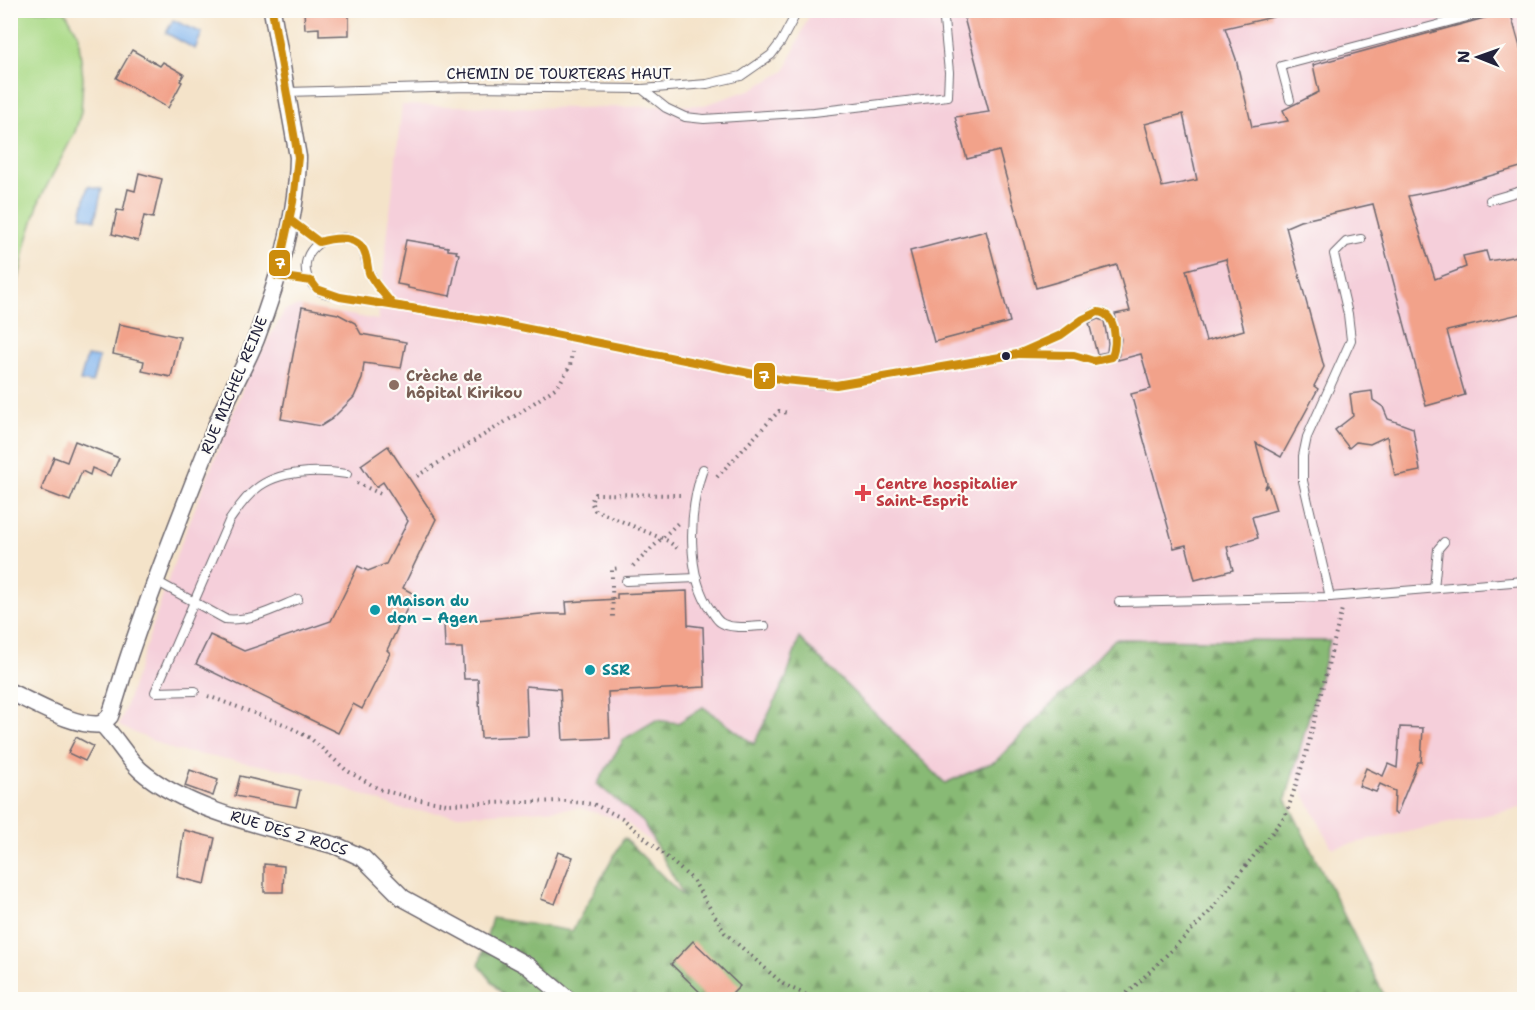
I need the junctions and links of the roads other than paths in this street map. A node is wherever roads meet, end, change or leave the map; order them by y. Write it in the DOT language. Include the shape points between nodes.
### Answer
graph roads {
  1 [pos="273,10"];
  2 [pos="798,10"];
  3 [pos="943,10"];
  4 [pos="1494,10"];
  5 [pos="642,89"];
  6 [pos="287,92"];
  7 [pos="1290,100"];
  8 [pos="1524,190"];
  9 [pos="1491,200"];
  10 [pos="290,220"];
  11 [pos="1361,239"];
  12 [pos="319,242"];
  13 [pos="277,276"];
  14 [pos="311,281"];
  15 [pos="393,305"];
  16 [pos="1018,354"];
  17 [pos="703,469"];
  18 [pos="347,474"];
  19 [pos="1444,542"];
  20 [pos="697,578"];
  21 [pos="156,581"];
  22 [pos="626,581"];
  23 [pos="1524,581"];
  24 [pos="1434,588"];
  25 [pos="1330,597"];
  26 [pos="298,599"];
  27 [pos="1119,602"];
  28 [pos="195,603"];
  29 [pos="765,626"];
  30 [pos="10,692"];
  31 [pos="195,692"];
  32 [pos="102,724"];
  33 [pos="569,999"];
  1 -- 6 [label="street, RUE MICHEL REINE"];
  2 -- 5 [label="lane, CHEMIN DE TOURTERAS HAUT" via="771,55 741,76 707,84"];
  3 -- 5 [label="lane" via="948,96 814,112 704,119 684,117"];
  4 -- 7 [label="lane" via="1281,66"];
  5 -- 6 [label="lane, CHEMIN DE TOURTERAS HAUT" via="466,87"];
  6 -- 10 [label="street, RUE MICHEL REINE" via="298,158"];
  8 -- 9 [label="lane"];
  10 -- 12 [label="lane"];
  10 -- 13 [label="street, RUE MICHEL REINE"];
  11 -- 25 [label="lane" via="1346,243 1334,254 1351,340 1307,437 1303,456 1303,481"];
  12 -- 14 [label="lane" via="307,260"];
  12 -- 15 [label="lane" via="329,238 354,240 362,247 376,285"];
  13 -- 14 [label="lane"];
  13 -- 21 [label="street, RUE MICHEL REINE" via="256,340 224,405"];
  14 -- 15 [label="lane" via="324,293"];
  15 -- 16 [label="lane" via="824,385"];
  16 -- 16 [label="lane" via="1074,355 1094,361 1112,357 1112,320 1098,312 1090,314 1059,336"];
  17 -- 20 [label="lane" via="693,520"];
  18 -- 28 [label="lane" via="294,474 258,486 229,521"];
  19 -- 24 [label="lane" via="1438,549"];
  20 -- 22 [label="lane"];
  20 -- 29 [label="lane" via="706,605 720,622 732,627"];
  21 -- 28 [label="lane"];
  21 -- 32 [label="street, RUE MICHEL REINE" via="110,716"];
  23 -- 24 [label="lane"];
  24 -- 25 [label="lane"];
  25 -- 27 [label="lane"];
  26 -- 28 [label="lane" via="252,618 235,620"];
  28 -- 31 [label="lane" via="155,692"];
  30 -- 32 [label="street" via="75,721"];
  32 -- 33 [label="street, RUE DES 2 ROCS" via="140,769 172,791 226,814 355,853 404,898 528,966"];
}
